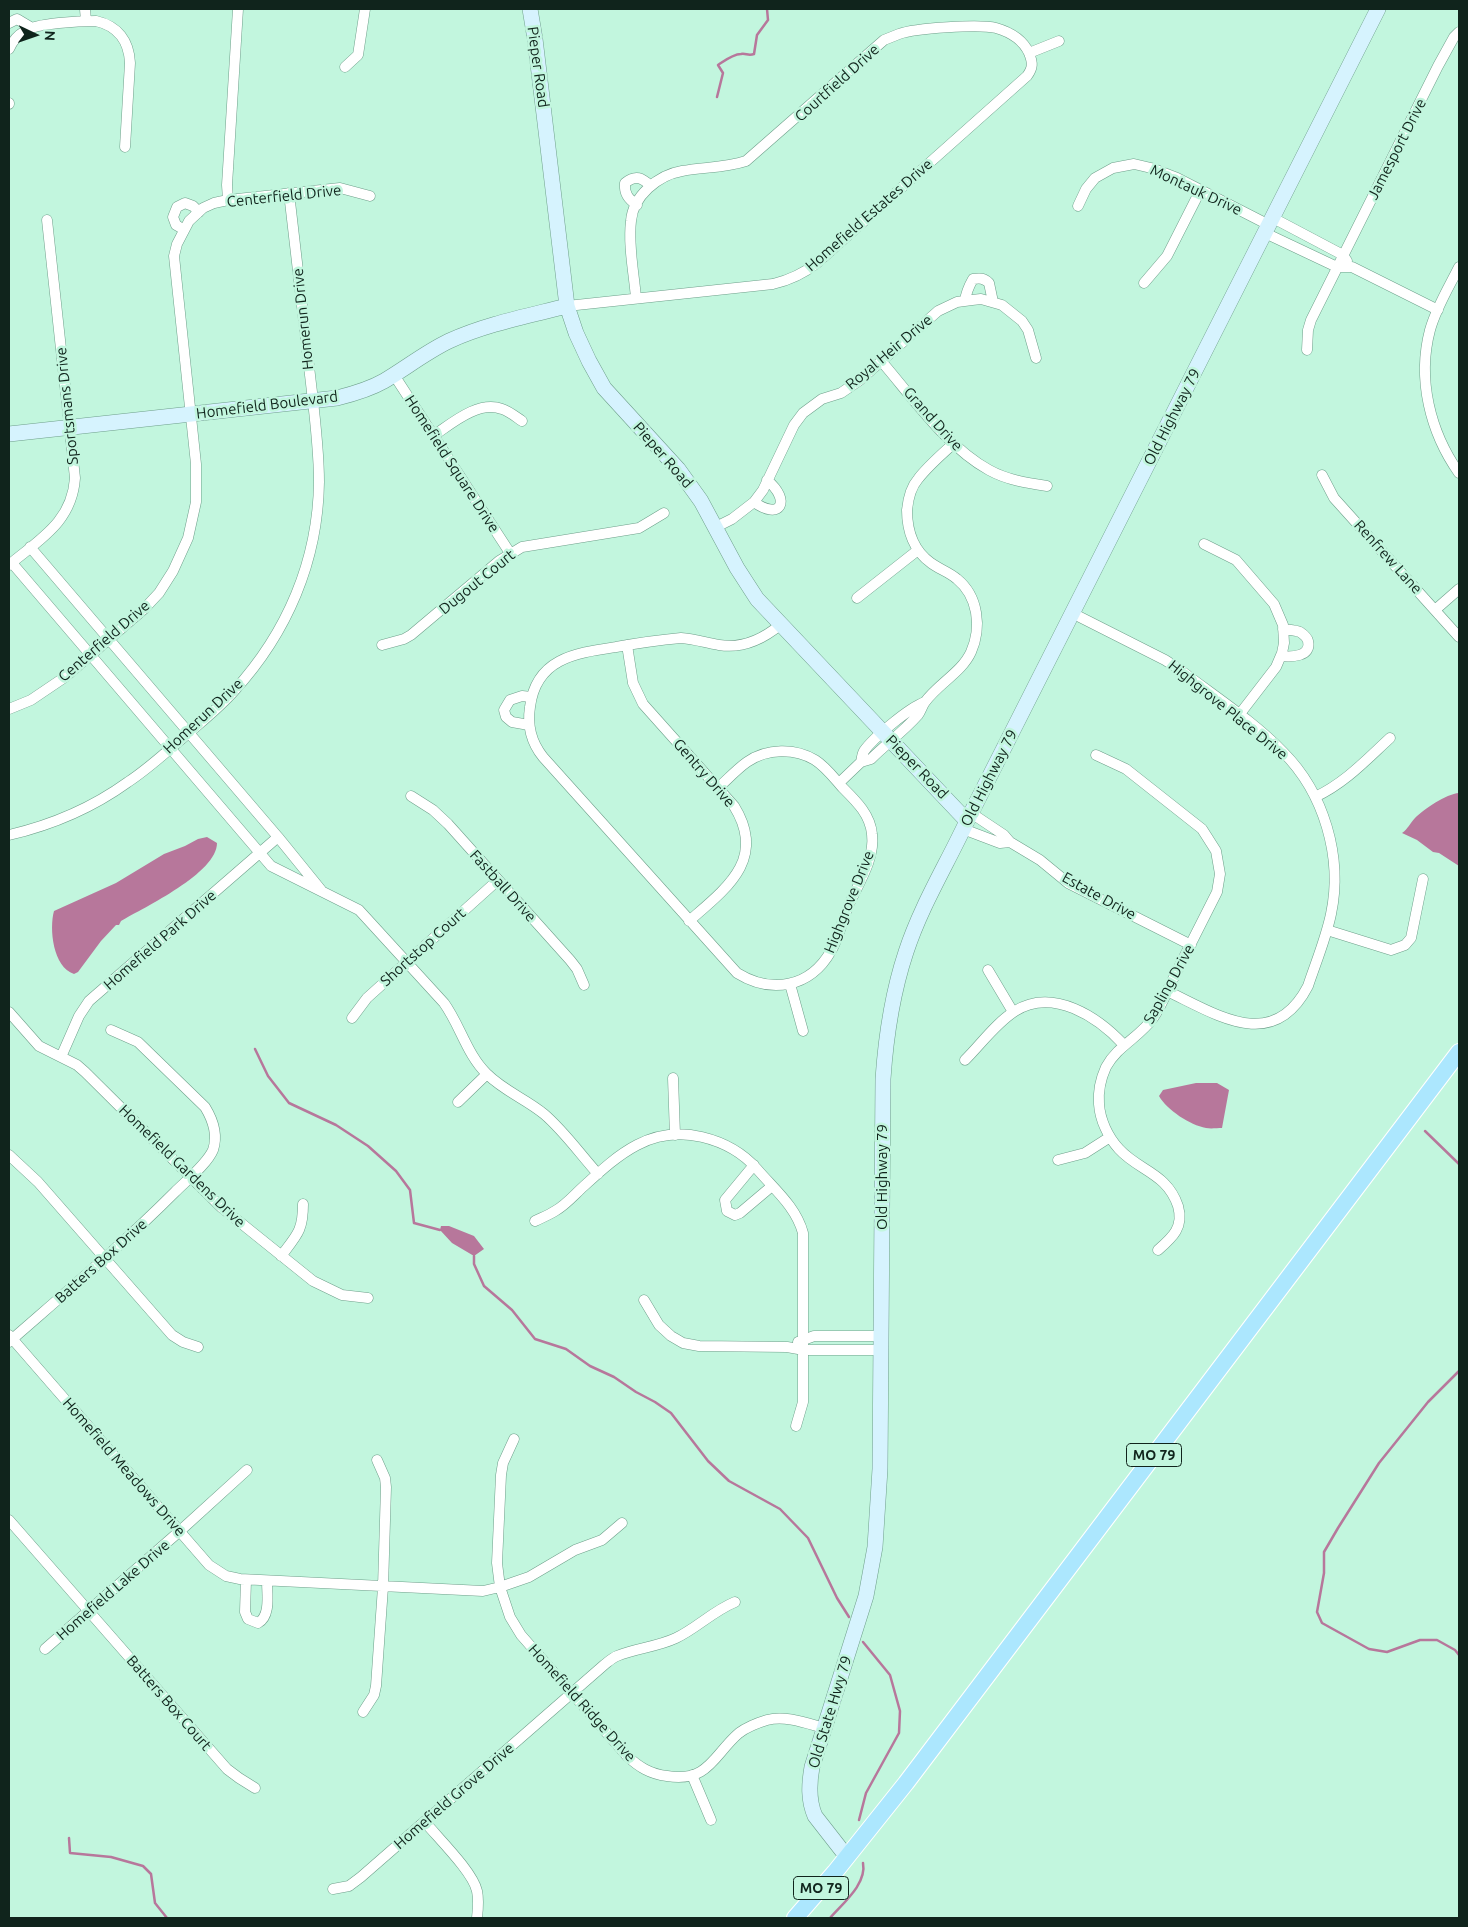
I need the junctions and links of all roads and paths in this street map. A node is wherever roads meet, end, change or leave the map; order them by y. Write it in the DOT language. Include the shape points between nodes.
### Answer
graph roads {
  1 [pos="85,9"];
  2 [pos="238,9"];
  3 [pos="365,9"];
  4 [pos="530,9"];
  5 [pos="1378,9"];
  6 [pos="86,21"];
  7 [pos="9,23"];
  8 [pos="28,29"];
  9 [pos="1459,32"];
  10 [pos="1059,41"];
  11 [pos="10,43"];
  12 [pos="1029,54"];
  13 [pos="345,67"];
  14 [pos="125,147"];
  15 [pos="651,186"];
  16 [pos="1200,191"];
  17 [pos="289,193"];
  18 [pos="370,196"];
  19 [pos="228,200"];
  20 [pos="636,205"];
  21 [pos="1078,206"];
  22 [pos="199,212"];
  23 [pos="47,220"];
  24 [pos="1269,225"];
  25 [pos="183,229"];
  26 [pos="1343,255"];
  27 [pos="1338,267"];
  28 [pos="1459,267"];
  29 [pos="1352,268"];
  30 [pos="1144,283"];
  31 [pos="636,298"];
  32 [pos="965,301"];
  33 [pos="993,302"];
  34 [pos="567,306"];
  35 [pos="1438,310"];
  36 [pos="1307,350"];
  37 [pos="1036,358"];
  38 [pos="882,362"];
  39 [pos="394,375"];
  40 [pos="312,401"];
  41 [pos="192,414"];
  42 [pos="522,421"];
  43 [pos="70,428"];
  44 [pos="9,434"];
  45 [pos="433,436"];
  46 [pos="953,444"];
  47 [pos="1459,473"];
  48 [pos="1322,475"];
  49 [pos="768,480"];
  50 [pos="1048,486"];
  51 [pos="754,502"];
  52 [pos="664,513"];
  53 [pos="716,528"];
  54 [pos="1204,544"];
  55 [pos="30,547"];
  56 [pos="918,550"];
  57 [pos="510,553"];
  58 [pos="10,564"];
  59 [pos="1459,589"];
  60 [pos="857,598"];
  61 [pos="1435,610"];
  62 [pos="1072,613"];
  63 [pos="780,625"];
  64 [pos="1284,629"];
  65 [pos="1459,637"];
  66 [pos="109,640"];
  67 [pos="382,645"];
  68 [pos="627,645"];
  69 [pos="91,656"];
  70 [pos="1281,656"];
  71 [pos="531,697"];
  72 [pos="9,709"];
  73 [pos="1239,715"];
  74 [pos="529,725"];
  75 [pos="188,732"];
  76 [pos="887,736"];
  77 [pos="1390,738"];
  78 [pos="170,749"];
  79 [pos="1096,755"];
  80 [pos="839,784"];
  81 [pos="718,787"];
  82 [pos="411,796"];
  83 [pos="1316,797"];
  84 [pos="967,821"];
  85 [pos="9,835"];
  86 [pos="278,838"];
  87 [pos="1010,842"];
  88 [pos="260,854"];
  89 [pos="1423,879"];
  90 [pos="498,880"];
  91 [pos="325,894"];
  92 [pos="689,921"];
  93 [pos="1327,930"];
  94 [pos="1190,945"];
  95 [pos="407,962"];
  96 [pos="988,970"];
  97 [pos="790,984"];
  98 [pos="584,986"];
  99 [pos="1167,991"];
  100 [pos="9,1012"];
  101 [pos="1013,1012"];
  102 [pos="352,1018"];
  103 [pos="111,1030"];
  104 [pos="803,1031"];
  105 [pos="1124,1045"];
  106 [pos="1459,1052"];
  107 [pos="61,1057"];
  108 [pos="965,1060"];
  109 [pos="487,1074"];
  110 [pos="673,1078"];
  111 [pos="458,1102"];
  112 [pos="675,1134"];
  113 [pos="1110,1137"];
  114 [pos="9,1155"];
  115 [pos="1058,1160"];
  116 [pos="754,1165"];
  117 [pos="598,1174"];
  118 [pos="190,1177"];
  119 [pos="772,1186"];
  120 [pos="304,1204"];
  121 [pos="535,1221"];
  122 [pos="1158,1250"];
  123 [pos="281,1256"];
  124 [pos="105,1259"];
  125 [pos="368,1298"];
  126 [pos="644,1300"];
  127 [pos="10,1339"];
  128 [pos="804,1339"];
  129 [pos="881,1343"];
  130 [pos="787,1347"];
  131 [pos="198,1348"];
  132 [pos="804,1350"];
  133 [pos="796,1426"];
  134 [pos="514,1439"];
  135 [pos="377,1460"];
  136 [pos="247,1470"];
  137 [pos="9,1520"];
  138 [pos="622,1523"];
  139 [pos="181,1530"];
  140 [pos="246,1580"];
  141 [pos="267,1581"];
  142 [pos="382,1587"];
  143 [pos="500,1587"];
  144 [pos="735,1602"];
  145 [pos="89,1611"];
  146 [pos="860,1617"];
  147 [pos="45,1649"];
  148 [pos="572,1693"];
  149 [pos="363,1712"];
  150 [pos="824,1728"];
  151 [pos="692,1775"];
  152 [pos="255,1788"];
  153 [pos="711,1820"];
  154 [pos="425,1822"];
  155 [pos="847,1857"];
  156 [pos="333,1889"];
  157 [pos="477,1918"];
  158 [pos="795,1918"];
  1 -- 6 [label="street"];
  2 -- 19 [label="street"];
  3 -- 13 [label="street" via="358,55"];
  4 -- 34 [label="street, Pieper Road"];
  5 -- 24 [label="street, Old Highway 79"];
  6 -- 8 [label="street"];
  6 -- 14 [label="street" via="106,23 120,34 130,51"];
  7 -- 8 [label="street" via="17,19"];
  8 -- 11 [label="street"];
  9 -- 26 [label="street, Jamesport Drive" via="1438,66"];
  10 -- 12 [label="street"];
  12 -- 15 [label="street, Courtfield Drive" via="1026,47 1008,32 994,28 979,26 899,34 884,40 746,161 734,166 670,174"];
  12 -- 31 [label="street, Homefield Estates Drive" via="1033,62 1027,76 804,273 773,284"];
  15 -- 20 [label="street, Courtfield Drive"];
  15 -- 20 [label="street" via="636,177 625,183 624,190"];
  16 -- 21 [label="street, Montauk Drive" via="1177,178 1134,164 1113,168 1094,178"];
  16 -- 24 [label="street, Montauk Drive"];
  16 -- 30 [label="street" via="1167,256"];
  17 -- 18 [label="street, Centerfield Drive" via="340,188"];
  17 -- 19 [label="street, Centerfield Drive"];
  17 -- 40 [label="street, Homerun Drive"];
  19 -- 22 [label="street, Centerfield Drive" via="214,203"];
  20 -- 31 [label="street, Courtfield Drive" via="631,228"];
  22 -- 25 [label="street, Centerfield Drive"];
  22 -- 25 [label="street" via="185,203 177,207 173,217 176,225"];
  23 -- 43 [label="street, Sportsmans Drive"];
  24 -- 26 [label="street"];
  24 -- 27 [label="street"];
  24 -- 62 [label="street, Old Highway 79"];
  25 -- 41 [label="street, Centerfield Drive" via="174,256"];
  26 -- 27 [label="street, Jamesport Drive"];
  26 -- 29 [label="street"];
  27 -- 29 [label="street"];
  27 -- 36 [label="street, Jamesport Drive" via="1311,320"];
  28 -- 35 [label="street"];
  29 -- 35 [label="street"];
  31 -- 34 [label="street, Homefield Estates Drive"];
  32 -- 33 [label="street, Royal Heir Drive" via="981,299"];
  32 -- 33 [label="street" via="974,279 983,278 989,283"];
  32 -- 38 [label="street, Royal Heir Drive" via="938,311"];
  33 -- 37 [label="street, Royal Heir Drive" via="1002,304 1022,321"];
  34 -- 39 [label="street, Homefield Boulevard" via="458,337 432,349"];
  34 -- 53 [label="street, Pieper Road" via="589,362 604,388 678,469"];
  35 -- 47 [label="street" via="1426,354 1428,403 1440,441"];
  38 -- 46 [label="street, Grand Drive"];
  38 -- 49 [label="street, Royal Heir Drive" via="850,388 822,399 802,413"];
  39 -- 40 [label="street, Homefield Boulevard" via="354,394"];
  39 -- 45 [label="street, Homefield Square Drive"];
  40 -- 41 [label="street, Homefield Boulevard"];
  40 -- 75 [label="street, Homerun Drive" via="318,458 318,506 300,588 288,615 254,668 233,693"];
  41 -- 43 [label="street, Homefield Boulevard"];
  41 -- 66 [label="street, Centerfield Drive" via="196,492 188,538 173,572 159,593"];
  42 -- 45 [label="street" via="501,408 488,408 463,416"];
  43 -- 44 [label="street, Homefield Boulevard"];
  43 -- 55 [label="street, Sportsmans Drive" via="75,478 71,503 56,525"];
  45 -- 57 [label="street, Homefield Square Drive"];
  46 -- 50 [label="street, Grand Drive" via="989,470 1022,482"];
  46 -- 56 [label="street" via="917,480 911,492 907,522"];
  48 -- 61 [label="street, Renfrew Lane" via="1334,498"];
  49 -- 51 [label="street, Royal Heir Drive"];
  49 -- 51 [label="street" via="778,490 781,504 772,510"];
  51 -- 53 [label="street, Royal Heir Drive"];
  52 -- 57 [label="street, Dugout Court" via="639,528 522,547"];
  53 -- 63 [label="street, Pieper Road" via="757,599"];
  54 -- 64 [label="street" via="1236,560 1274,604"];
  55 -- 58 [label="street, Sportsmans Drive"];
  55 -- 66 [label="street"];
  56 -- 60 [label="street"];
  56 -- 76 [label="street" via="930,563 964,585 974,602 977,619 975,639 964,663 925,702 919,714"];
  57 -- 67 [label="street, Dugout Court" via="411,635"];
  58 -- 69 [label="street"];
  59 -- 61 [label="street"];
  61 -- 65 [label="street, Renfrew Lane"];
  62 -- 73 [label="street, Highgrove Place Drive" via="1179,668"];
  62 -- 84 [label="street, Old Highway 79"];
  63 -- 68 [label="street, Highgrove Drive" via="756,641 731,646 693,638"];
  63 -- 76 [label="street, Pieper Road"];
  64 -- 70 [label="street"];
  64 -- 70 [label="street" via="1305,636 1308,646 1304,654"];
  66 -- 69 [label="street, Centerfield Drive"];
  66 -- 75 [label="street"];
  68 -- 71 [label="street, Highgrove Drive" via="562,659 550,667"];
  68 -- 81 [label="street, Gentry Drive" via="632,683 643,704"];
  69 -- 72 [label="street, Centerfield Drive" via="46,691"];
  69 -- 78 [label="street"];
  70 -- 73 [label="street"];
  71 -- 74 [label="street, Highgrove Drive"];
  71 -- 74 [label="street" via="510,700 504,710 512,722"];
  73 -- 83 [label="street, Highgrove Place Drive" via="1283,751"];
  74 -- 92 [label="street, Highgrove Drive" via="536,748 543,757"];
  75 -- 78 [label="street, Homerun Drive"];
  75 -- 86 [label="street"];
  76 -- 80 [label="street" via="871,759 861,762"];
  76 -- 84 [label="street, Pieper Road"];
  77 -- 83 [label="street" via="1347,778"];
  78 -- 85 [label="street, Homerun Drive" via="130,782 86,808 38,828"];
  78 -- 88 [label="street"];
  79 -- 94 [label="street, Sapling Drive" via="1132,774 1198,825 1212,842 1219,883"];
  80 -- 81 [label="street, Highgrove Drive" via="816,761 793,752 780,751 747,762"];
  80 -- 97 [label="street, Highgrove Drive" via="864,812 872,833 871,852 832,950 810,975"];
  81 -- 92 [label="street, Gentry Drive" via="742,818 746,838 744,858 728,887"];
  82 -- 90 [label="street, Fastball Drive" via="434,810"];
  83 -- 93 [label="street, Highgrove Place Drive" via="1331,842 1334,870 1334,898"];
  84 -- 87 [label="street, Estate Drive" via="1004,835"];
  84 -- 87 [label="street, Estate Drive" via="1000,843"];
  84 -- 129 [label="street, Old Highway 79" via="906,950 886,1034"];
  86 -- 88 [label="street, Homefield Park Drive"];
  86 -- 91 [label="street"];
  87 -- 94 [label="street, Estate Drive" via="1080,890"];
  88 -- 91 [label="street" via="271,866"];
  88 -- 107 [label="street, Homefield Park Drive" via="89,1001"];
  89 -- 93 [label="street" via="1411,938 1405,945 1391,950"];
  90 -- 95 [label="street, Shortstop Court"];
  90 -- 98 [label="street, Fastball Drive" via="570,960"];
  91 -- 95 [label="street" via="359,910"];
  92 -- 97 [label="street, Highgrove Drive" via="737,973 757,983"];
  93 -- 99 [label="street, Highgrove Place Drive" via="1302,996 1290,1011 1270,1022 1259,1025 1239,1023"];
  94 -- 99 [label="street, Sapling Drive"];
  95 -- 102 [label="street, Shortstop Court" via="367,998"];
  95 -- 109 [label="street" via="444,1002"];
  96 -- 101 [label="street"];
  97 -- 104 [label="street"];
  99 -- 105 [label="street, Sapling Drive" via="1149,1024"];
  100 -- 107 [label="street, Homefield Gardens Drive" via="39,1046"];
  101 -- 105 [label="street" via="1037,1003 1063,1004 1100,1022"];
  101 -- 108 [label="street"];
  103 -- 118 [label="street, Batters Box Drive" via="138,1042 205,1107 212,1118 215,1141 212,1150 209,1158"];
  105 -- 113 [label="street, Sapling Drive" via="1106,1066 1100,1091 1099,1105"];
  106 -- 155 [label="main road, MO 79"];
  107 -- 118 [label="street, Homefield Gardens Drive" via="86,1072"];
  109 -- 111 [label="street"];
  109 -- 117 [label="street" via="545,1115"];
  110 -- 112 [label="street"];
  112 -- 116 [label="street" via="695,1135 719,1142"];
  112 -- 117 [label="street" via="639,1143"];
  113 -- 115 [label="street" via="1085,1153"];
  113 -- 122 [label="street, Sapling Drive" via="1120,1150 1164,1181 1176,1200 1180,1213 1178,1230"];
  114 -- 124 [label="street" via="38,1182"];
  116 -- 119 [label="street"];
  116 -- 119 [label="street" via="725,1200 727,1210 736,1215 740,1213"];
  117 -- 121 [label="street" via="563,1205"];
  118 -- 123 [label="street, Homefield Gardens Drive"];
  118 -- 124 [label="street, Batters Box Drive"];
  119 -- 128 [label="street" via="792,1208 804,1233"];
  120 -- 123 [label="street" via="301,1230"];
  123 -- 125 [label="street, Homefield Gardens Drive" via="326,1288 342,1295"];
  124 -- 127 [label="street, Batters Box Drive"];
  124 -- 131 [label="street" via="172,1335"];
  126 -- 130 [label="street" via="659,1325 683,1343 712,1347"];
  127 -- 139 [label="street, Homefield Meadows Drive"];
  128 -- 129 [label="street" via="814,1336"];
  128 -- 130 [label="street"];
  128 -- 132 [label="street"];
  129 -- 132 [label="street"];
  129 -- 146 [label="street, Old Highway 79" via="880,1468 875,1547"];
  130 -- 132 [label="street"];
  132 -- 133 [label="street" via="803,1402"];
  134 -- 143 [label="street, Homefield Ridge Drive" via="501,1475 497,1563"];
  135 -- 142 [label="street" via="386,1487"];
  136 -- 139 [label="street, Homefield Lake Drive"];
  137 -- 145 [label="street"];
  138 -- 143 [label="street, Homefield Meadows Drive" via="602,1540 574,1550 529,1577"];
  139 -- 140 [label="street, Homefield Meadows Drive" via="209,1564 226,1576"];
  139 -- 145 [label="street, Homefield Lake Drive"];
  140 -- 141 [label="street, Homefield Meadows Drive"];
  140 -- 141 [label="street" via="245,1612 248,1619 258,1623 266,1613"];
  141 -- 142 [label="street, Homefield Meadows Drive"];
  142 -- 143 [label="street, Homefield Meadows Drive" via="483,1591"];
  142 -- 149 [label="street" via="376,1686"];
  143 -- 148 [label="street, Homefield Ridge Drive" via="510,1618 521,1635"];
  144 -- 148 [label="street, Homefield Grove Drive" via="676,1638 616,1656"];
  145 -- 147 [label="street, Homefield Lake Drive"];
  145 -- 152 [label="street, Batters Box Court" via="227,1769"];
  146 -- 150 [label="street, Old State Hwy 79"];
  148 -- 151 [label="street, Homefield Ridge Drive" via="639,1766 662,1776"];
  148 -- 154 [label="street, Homefield Grove Drive"];
  150 -- 151 [label="street, Homefield Ridge Drive" via="782,1719 750,1726 738,1734 715,1761"];
  150 -- 155 [label="street, Old State Hwy 79" via="812,1767 810,1800 815,1816"];
  151 -- 153 [label="street"];
  154 -- 156 [label="street, Homefield Grove Drive" via="349,1886"];
  154 -- 157 [label="street" via="471,1878 477,1890"];
  155 -- 158 [label="main road, MO 79"];
}
